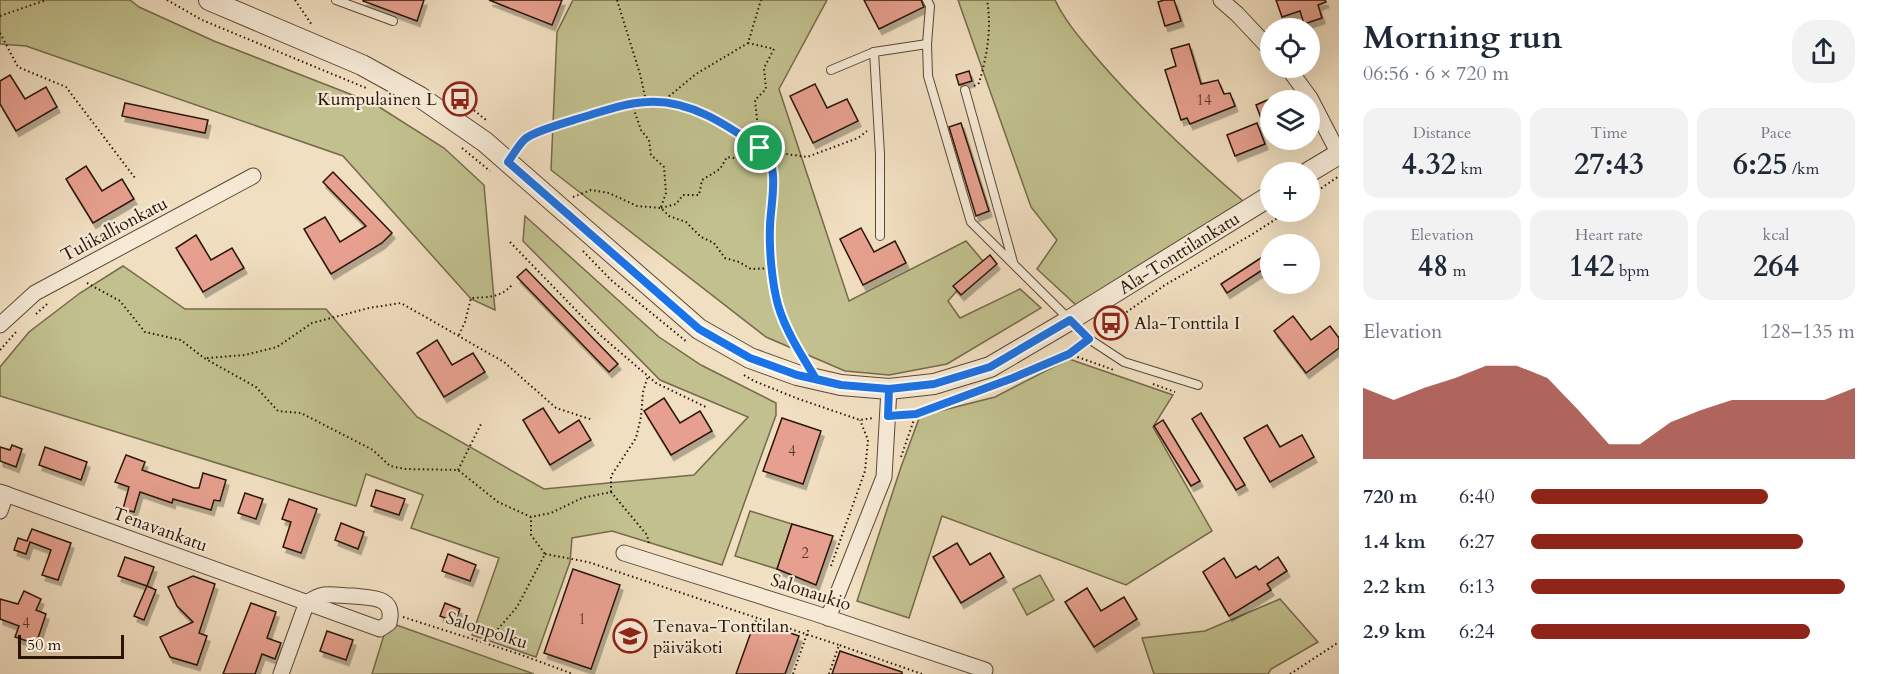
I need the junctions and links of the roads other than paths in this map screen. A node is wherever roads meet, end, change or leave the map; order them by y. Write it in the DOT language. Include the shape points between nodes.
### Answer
graph roads {
  1 [pos="209,0"];
  2 [pos="336,0"];
  3 [pos="927,0"];
  4 [pos="1221,0"];
  5 [pos="393,21"];
  6 [pos="1260,38"];
  7 [pos="927,44"];
  8 [pos="874,52"];
  9 [pos="831,70"];
  10 [pos="1295,78"];
  11 [pos="965,90"];
  12 [pos="1339,154"];
  13 [pos="1320,165"];
  14 [pos="253,176"];
  15 [pos="1260,202"];
  16 [pos="880,236"];
  17 [pos="1014,263"];
  18 [pos="1070,320"];
  19 [pos="0,325"];
  20 [pos="1198,385"];
  21 [pos="889,389"];
  22 [pos="3,493"];
  23 [pos="0,511"];
  24 [pos="624,552"];
  25 [pos="306,602"];
  26 [pos="821,615"];
  27 [pos="985,670"];
  28 [pos="281,674"];
  1 -- 21 [label="street, Ala-Tonttilankatu" via="362,65 420,97 485,142 500,167 699,329 750,358 797,375 841,385"];
  2 -- 5 [label="lane"];
  3 -- 7 [label="lane"];
  4 -- 6 [label="street"];
  7 -- 8 [label="lane"];
  7 -- 17 [label="lane" via="928,76 971,222"];
  8 -- 9 [label="lane"];
  8 -- 16 [label="lane"];
  10 -- 12 [label="street"];
  11 -- 17 [label="lane"];
  12 -- 13 [label="street"];
  14 -- 19 [label="street, Tulikallionkatu" via="35,293"];
  15 -- 18 [label="street, Ala-Tonttilankatu"];
  17 -- 18 [label="lane"];
  18 -- 20 [label="lane" via="1089,339 1124,362"];
  18 -- 21 [label="street, Ala-Tonttilankatu" via="990,367 934,384"];
  21 -- 26 [label="street" via="884,477"];
  22 -- 23 [label="street"];
  22 -- 25 [label="street, Tenavankatu"];
  24 -- 26 [label="street, Salonaukio"];
  25 -- 25 [label="street, Tenavankatu" via="380,629 389,623 392,614 379,598 325,595"];
  25 -- 28 [label="street"];
  26 -- 27 [label="street, Salonaukio"];
}
